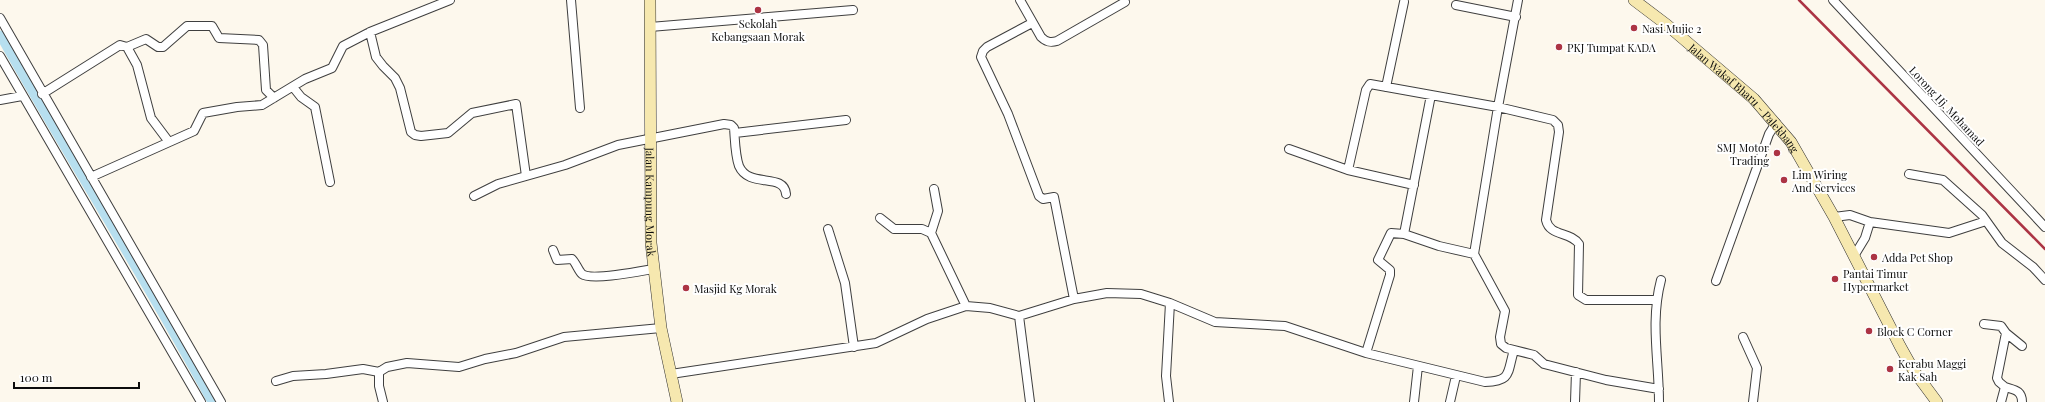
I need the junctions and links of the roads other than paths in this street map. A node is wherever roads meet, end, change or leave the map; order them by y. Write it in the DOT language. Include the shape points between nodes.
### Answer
graph roads {
  1 [pos="450,0"];
  2 [pos="571,0"];
  3 [pos="650,0"];
  4 [pos="1020,0"];
  5 [pos="1518,0"];
  6 [pos="1634,0"];
  7 [pos="1833,0"];
  8 [pos="1125,2"];
  9 [pos="1404,2"];
  10 [pos="1456,5"];
  11 [pos="853,10"];
  12 [pos="1516,17"];
  13 [pos="0,18"];
  14 [pos="1032,23"];
  15 [pos="650,27"];
  16 [pos="370,32"];
  17 [pos="127,47"];
  18 [pos="0,56"];
  19 [pos="293,87"];
  20 [pos="1386,87"];
  21 [pos="42,94"];
  22 [pos="1431,95"];
  23 [pos="22,96"];
  24 [pos="274,98"];
  25 [pos="0,100"];
  26 [pos="1498,107"];
  27 [pos="580,108"];
  28 [pos="846,120"];
  29 [pos="1776,123"];
  30 [pos="734,133"];
  31 [pos="651,138"];
  32 [pos="169,142"];
  33 [pos="1289,150"];
  34 [pos="1348,170"];
  35 [pos="1909,174"];
  36 [pos="526,176"];
  37 [pos="91,177"];
  38 [pos="330,182"];
  39 [pos="1414,185"];
  40 [pos="934,189"];
  41 [pos="786,194"];
  42 [pos="474,196"];
  43 [pos="1834,217"];
  44 [pos="880,218"];
  45 [pos="1986,221"];
  46 [pos="1870,222"];
  47 [pos="2045,227"];
  48 [pos="828,229"];
  49 [pos="931,233"];
  50 [pos="1404,234"];
  51 [pos="553,250"];
  52 [pos="1474,254"];
  53 [pos="1854,256"];
  54 [pos="653,269"];
  55 [pos="1661,280"];
  56 [pos="2045,280"];
  57 [pos="1716,281"];
  58 [pos="1074,299"];
  59 [pos="1656,300"];
  60 [pos="1170,303"];
  61 [pos="966,306"];
  62 [pos="1019,316"];
  63 [pos="1984,324"];
  64 [pos="661,328"];
  65 [pos="2006,333"];
  66 [pos="1743,337"];
  67 [pos="2022,346"];
  68 [pos="854,348"];
  69 [pos="1514,350"];
  70 [pos="1366,353"];
  71 [pos="1418,366"];
  72 [pos="379,372"];
  73 [pos="1576,372"];
  74 [pos="670,374"];
  75 [pos="1456,376"];
  76 [pos="276,381"];
  77 [pos="2005,387"];
  78 [pos="1659,389"];
  79 [pos="201,402"];
  80 [pos="220,402"];
  81 [pos="383,402"];
  82 [pos="677,402"];
  83 [pos="1030,402"];
  84 [pos="1169,402"];
  85 [pos="1414,402"];
  86 [pos="1450,402"];
  87 [pos="1575,402"];
  88 [pos="1659,402"];
  89 [pos="1752,402"];
  90 [pos="1937,402"];
  91 [pos="2000,402"];
  92 [pos="2022,402"];
  1 -- 16 [label="street"];
  2 -- 27 [label="street"];
  3 -- 15 [label="main road, Jalan Kampung Morak"];
  4 -- 14 [label="street"];
  5 -- 12 [label="street"];
  6 -- 29 [label="main road, Jalan Wakaf Bharu - Palekbang" via="1732,79"];
  7 -- 47 [label="street, Lorong Hj. Mohamad"];
  8 -- 14 [label="street" via="1057,41 1045,41"];
  9 -- 20 [label="street"];
  10 -- 12 [label="street"];
  11 -- 15 [label="street"];
  12 -- 26 [label="street"];
  13 -- 21 [label="street"];
  14 -- 58 [label="street" via="987,47 981,57 1008,114 1039,196 1043,199 1054,197"];
  15 -- 31 [label="main road, Jalan Kampung Morak"];
  16 -- 19 [label="street" via="342,46 332,68"];
  16 -- 36 [label="street" via="376,57 395,78 400,88 410,132 415,135 448,132 472,113 516,104"];
  17 -- 21 [label="street" via="120,45"];
  17 -- 24 [label="street" via="146,38 158,47 163,47 192,24 212,26 219,38 259,40 263,45 266,90"];
  17 -- 32 [label="street" via="137,65 151,118"];
  18 -- 23 [label="street"];
  19 -- 24 [label="street"];
  19 -- 38 [label="street" via="315,107"];
  20 -- 22 [label="street"];
  20 -- 34 [label="street" via="1373,84 1367,87"];
  21 -- 37 [label="street"];
  22 -- 26 [label="street"];
  22 -- 39 [label="street"];
  23 -- 25 [label="street"];
  23 -- 79 [label="street"];
  24 -- 32 [label="street" via="262,105 237,106 203,113 195,130"];
  26 -- 52 [label="street"];
  26 -- 59 [label="street" via="1549,118 1558,125 1546,220 1554,232 1570,236 1579,244 1577,291 1580,298"];
  28 -- 30 [label="street"];
  29 -- 43 [label="main road, Jalan Wakaf Bharu - Palekbang" via="1804,162"];
  29 -- 57 [label="street" via="1767,140"];
  30 -- 31 [label="street" via="731,125 724,124"];
  30 -- 41 [label="street" via="740,166 754,179 781,183"];
  31 -- 36 [label="street" via="618,145 565,165"];
  31 -- 54 [label="main road, Jalan Kampung Morak"];
  32 -- 37 [label="street"];
  33 -- 34 [label="street"];
  34 -- 39 [label="street"];
  35 -- 45 [label="street" via="1943,180 1971,203"];
  36 -- 42 [label="street" via="498,184"];
  37 -- 80 [label="street"];
  39 -- 50 [label="street"];
  40 -- 49 [label="street" via="938,211"];
  43 -- 46 [label="street" via="1850,216"];
  43 -- 53 [label="main road, Jalan Wakaf Bharu - Palekbang"];
  44 -- 49 [label="street" via="894,229 922,229"];
  45 -- 46 [label="street" via="1950,233"];
  45 -- 56 [label="street" via="2000,241"];
  46 -- 53 [label="street" via="1865,238"];
  48 -- 68 [label="street" via="845,283"];
  49 -- 61 [label="street"];
  50 -- 52 [label="street"];
  50 -- 70 [label="street" via="1391,233 1379,257 1379,262 1390,270 1390,275"];
  51 -- 54 [label="street" via="557,260 572,259 586,276 608,276"];
  52 -- 69 [label="street" via="1505,310 1501,344"];
  53 -- 90 [label="main road, Jalan Wakaf Bharu - Palekbang" via="1914,371"];
  54 -- 64 [label="main road, Jalan Kampung Morak"];
  55 -- 59 [label="street"];
  58 -- 60 [label="street" via="1107,293 1141,294"];
  58 -- 62 [label="street"];
  59 -- 78 [label="street" via="1655,348"];
  60 -- 70 [label="street" via="1215,322 1285,326"];
  60 -- 84 [label="street" via="1166,376"];
  61 -- 62 [label="street" via="990,308"];
  61 -- 68 [label="street" via="928,319 887,339"];
  62 -- 83 [label="street"];
  63 -- 65 [label="street" via="2001,326"];
  64 -- 72 [label="street" via="564,337 516,353 459,367 407,363 387,367"];
  64 -- 74 [label="main road, Jalan Kampung Morak"];
  65 -- 67 [label="street"];
  65 -- 77 [label="street" via="1997,378"];
  66 -- 89 [label="street" via="1756,366"];
  68 -- 74 [label="street" via="814,351"];
  69 -- 73 [label="street" via="1534,355 1542,364"];
  69 -- 75 [label="street" via="1506,375 1501,381 1485,382"];
  70 -- 71 [label="street"];
  71 -- 75 [label="street"];
  71 -- 85 [label="street"];
  72 -- 76 [label="street" via="363,369 293,376"];
  72 -- 81 [label="street"];
  73 -- 78 [label="street"];
  73 -- 87 [label="street"];
  74 -- 82 [label="main road, Jalan Kampung Morak"];
  75 -- 86 [label="street"];
  77 -- 91 [label="street"];
  77 -- 92 [label="street" via="2018,391 2022,396"];
  78 -- 88 [label="street"];
}
